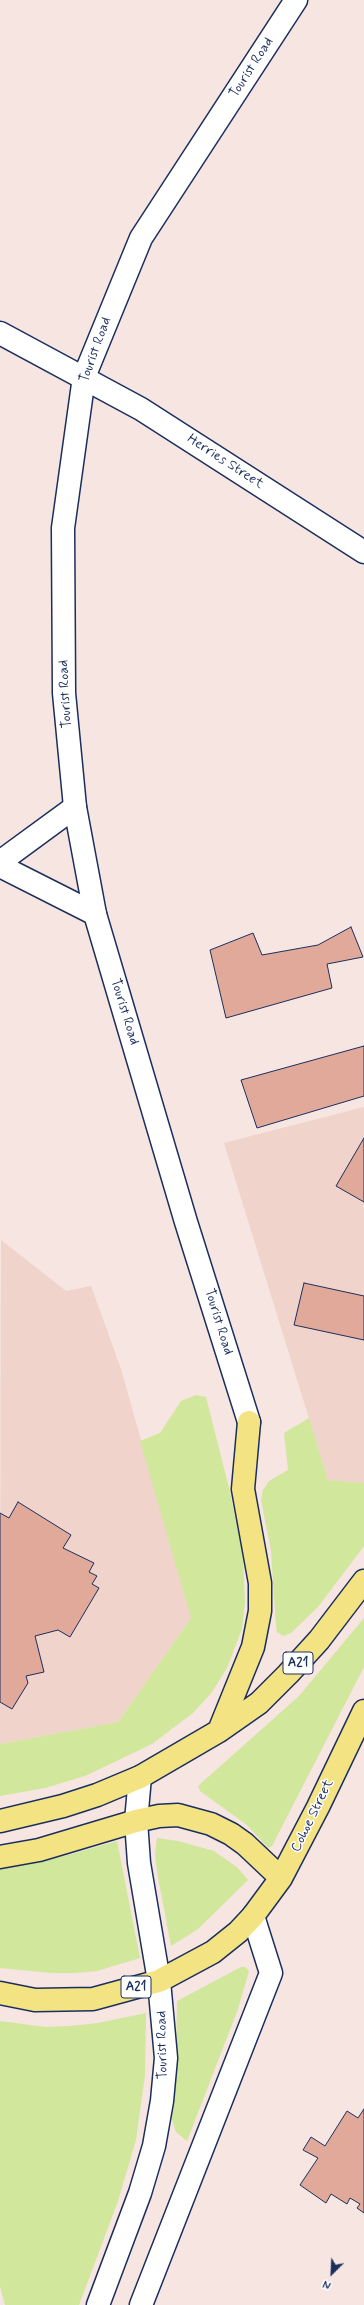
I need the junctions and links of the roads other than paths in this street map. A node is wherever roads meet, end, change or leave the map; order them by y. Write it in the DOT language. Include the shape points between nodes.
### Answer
graph roads {
  1 [pos="296,0"];
  2 [pos="0,333"];
  3 [pos="84,377"];
  4 [pos="364,552"];
  5 [pos="75,807"];
  6 [pos="0,862"];
  7 [pos="0,866"];
  8 [pos="95,914"];
  9 [pos="249,1422"];
  10 [pos="364,1582"];
  11 [pos="364,1711"];
  12 [pos="219,1731"];
  13 [pos="140,1778"];
  14 [pos="0,1821"];
  15 [pos="136,1821"];
  16 [pos="0,1857"];
  17 [pos="281,1878"];
  18 [pos="253,1916"];
  19 [pos="159,1981"];
  20 [pos="0,1993"];
  21 [pos="98,2305"];
  22 [pos="142,2305"];
  1 -- 3 [label="street, Tourist Road" via="141,238"];
  2 -- 3 [label="street, Herries Street"];
  3 -- 4 [label="street, Herries Street" via="141,409"];
  3 -- 5 [label="street, Tourist Road" via="63,528 64,693"];
  5 -- 6 [label="street"];
  5 -- 8 [label="street, Tourist Road"];
  7 -- 8 [label="street"];
  8 -- 9 [label="street, Tourist Road"];
  9 -- 12 [label="highway" via="243,1489 260,1583 260,1611 253,1647"];
  10 -- 12 [label="highway, A21" via="319,1640 288,1674 259,1703"];
  11 -- 17 [label="highway, Cohoe Street / A21"];
  12 -- 13 [label="highway, A21"];
  13 -- 14 [label="highway, A21" via="64,1806"];
  13 -- 15 [label="street, Tourist Road"];
  15 -- 16 [label="highway" via="39,1850"];
  15 -- 17 [label="highway" via="159,1816 178,1816 212,1824 245,1844"];
  15 -- 19 [label="street, Tourist Road" via="139,1863"];
  17 -- 18 [label="highway, Cohoe Street / A21"];
  18 -- 19 [label="highway, A21" via="238,1932 212,1952"];
  18 -- 22 [label="street" via="271,1973"];
  19 -- 20 [label="highway, A21" via="93,1999 35,2000"];
  19 -- 21 [label="street, Tourist Road" via="166,2058 154,2146 140,2193"];
}
